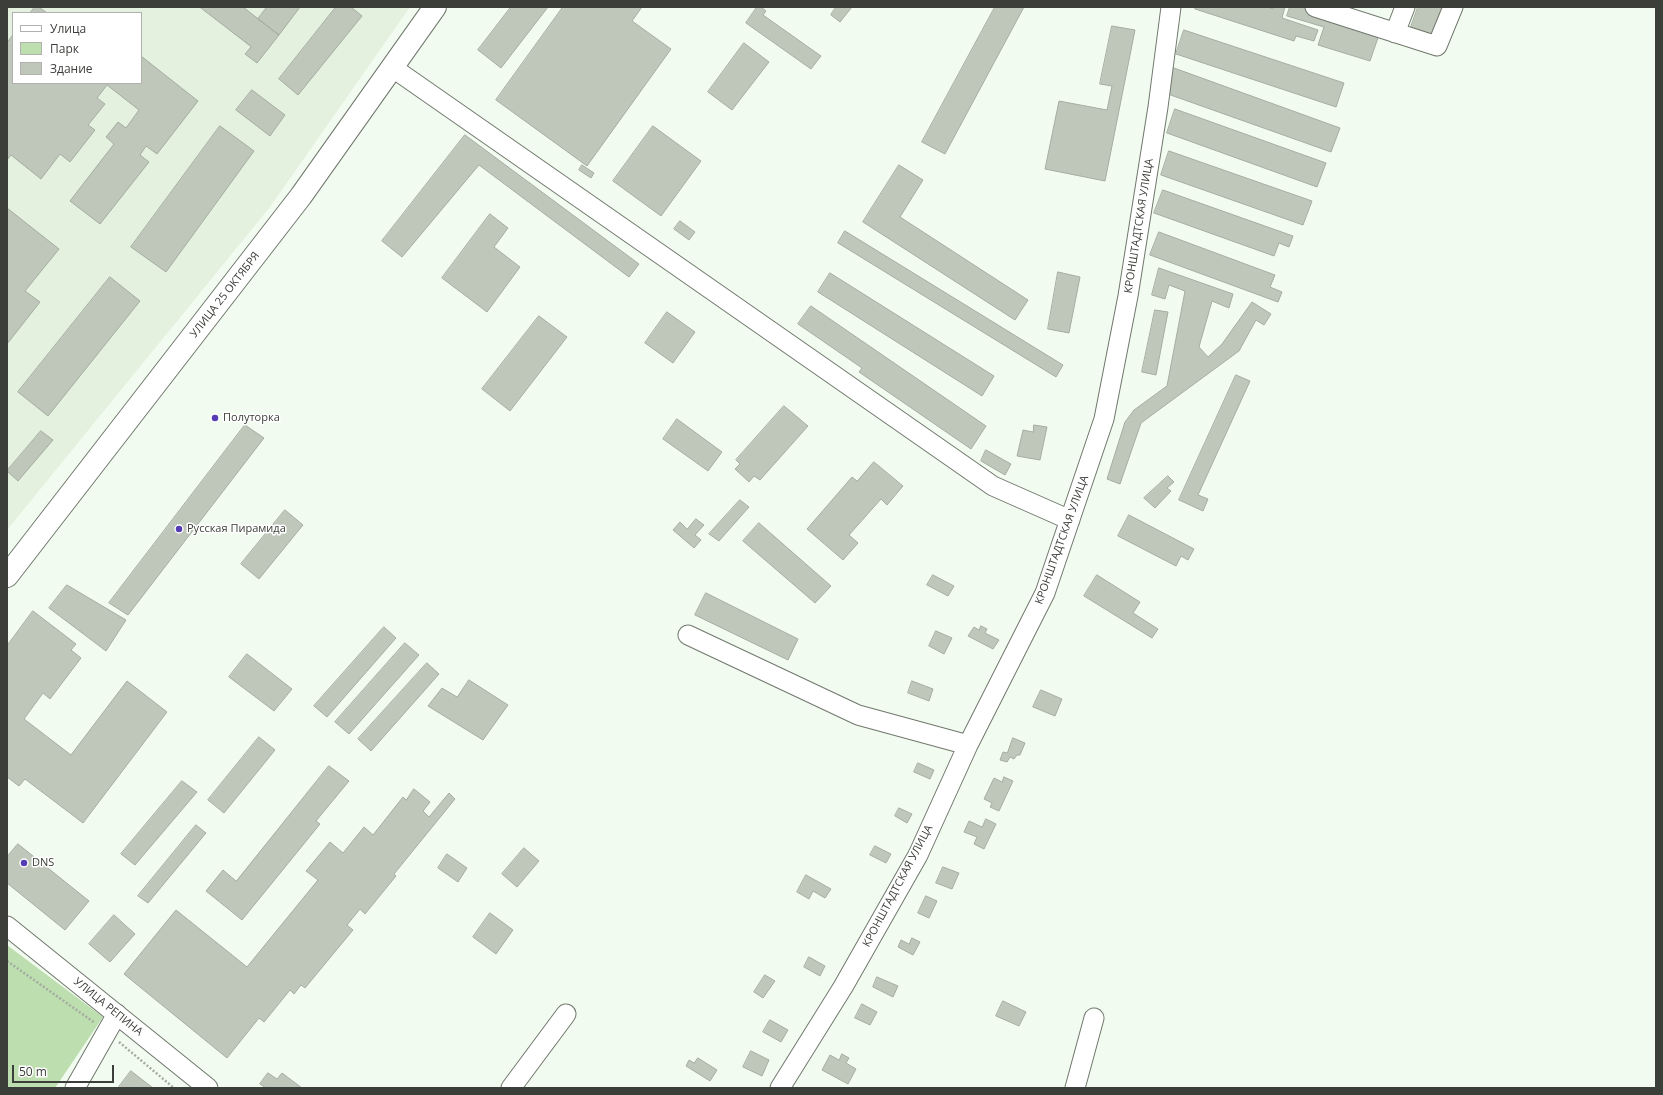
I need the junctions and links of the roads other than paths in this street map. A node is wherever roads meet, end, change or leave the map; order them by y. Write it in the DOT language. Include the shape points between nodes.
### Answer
graph roads {
  1 [pos="435,7"];
  2 [pos="1171,7"];
  3 [pos="1315,7"];
  4 [pos="1405,7"];
  5 [pos="1453,7"];
  6 [pos="1364,14"];
  7 [pos="1395,33"];
  8 [pos="393,68"];
  9 [pos="1070,520"];
  10 [pos="7,576"];
  11 [pos="688,634"];
  12 [pos="968,745"];
  13 [pos="7,926"];
  14 [pos="117,1014"];
  15 [pos="566,1014"];
  16 [pos="1094,1018"];
  17 [pos="75,1088"];
  18 [pos="208,1088"];
  19 [pos="511,1088"];
  20 [pos="780,1088"];
  21 [pos="1076,1088"];
  1 -- 8 [label="main road, УЛИЦА 25 ОКТЯБРЯ"];
  2 -- 9 [label="street, КРОНШТАДТСКАЯ УЛИЦА" via="1128,296 1104,419"];
  3 -- 6 [label="street"];
  4 -- 7 [label="street"];
  5 -- 7 [label="street" via="1437,46"];
  6 -- 7 [label="street"];
  8 -- 9 [label="street" via="993,486"];
  8 -- 10 [label="main road, УЛИЦА 25 ОКТЯБРЯ" via="301,196"];
  9 -- 12 [label="street, КРОНШТАДТСКАЯ УЛИЦА" via="1045,593"];
  11 -- 12 [label="street" via="858,715"];
  12 -- 20 [label="street, КРОНШТАДТСКАЯ УЛИЦА" via="918,855 843,987"];
  13 -- 14 [label="street, УЛИЦА РЕПИНА"];
  14 -- 17 [label="street"];
  14 -- 18 [label="street, УЛИЦА РЕПИНА"];
  15 -- 19 [label="street"];
  16 -- 21 [label="street"];
}
